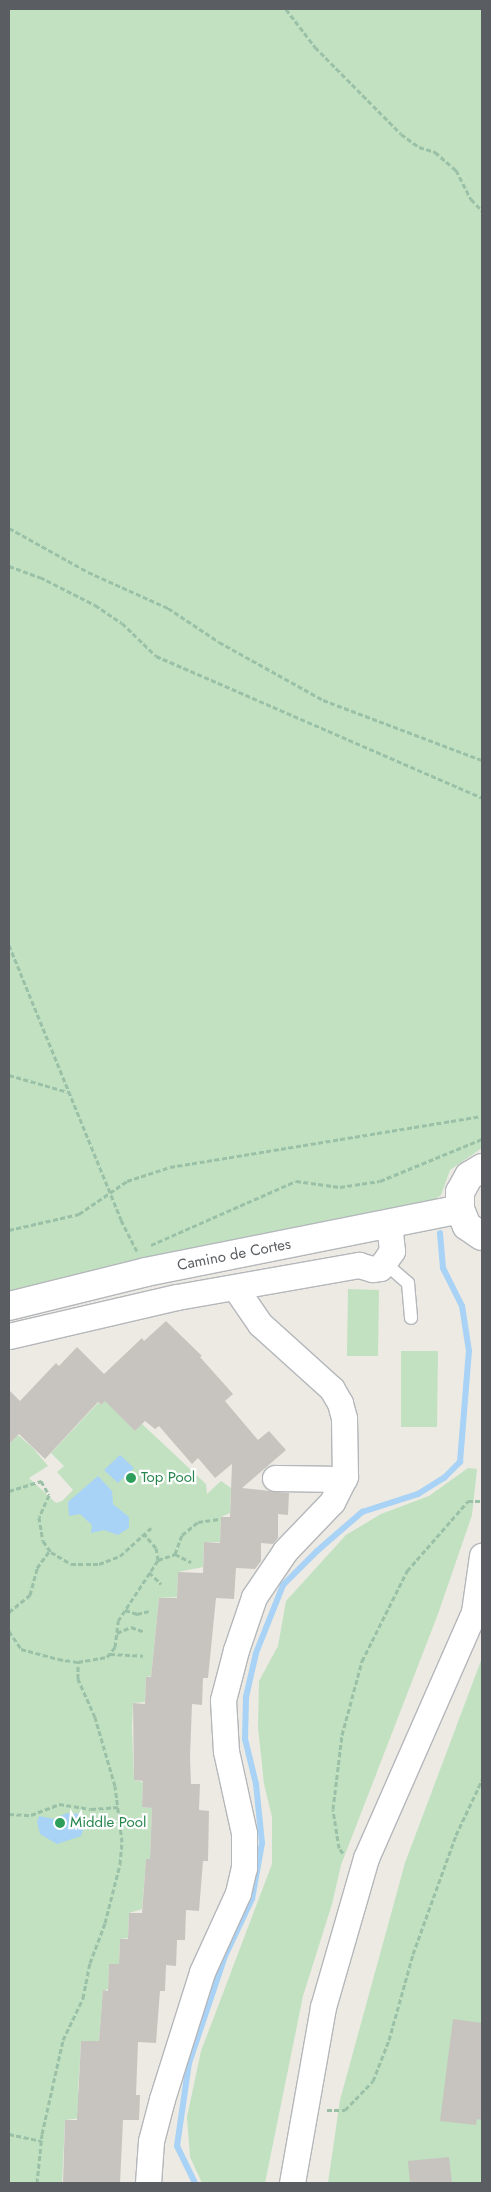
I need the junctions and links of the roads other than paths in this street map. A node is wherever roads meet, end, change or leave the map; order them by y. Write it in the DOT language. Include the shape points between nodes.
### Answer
graph roads {
  1 [pos="482,1168"];
  2 [pos="460,1209"];
  3 [pos="482,1236"];
  4 [pos="389,1240"];
  5 [pos="236,1288"];
  6 [pos="9,1306"];
  7 [pos="411,1318"];
  8 [pos="9,1336"];
  9 [pos="275,1478"];
  10 [pos="344,1479"];
  11 [pos="482,1556"];
  12 [pos="148,2183"];
  13 [pos="292,2183"];
  1 -- 2 [label="street" via="469,1176 460,1192"];
  2 -- 3 [label="street" via="467,1226"];
  2 -- 4 [label="street, Camino de Cortes"];
  4 -- 5 [label="street" via="372,1269 359,1265"];
  4 -- 6 [label="street, Camino de Cortes" via="142,1262"];
  4 -- 7 [label="lane" via="408,1282"];
  5 -- 8 [label="street" via="177,1297"];
  5 -- 10 [label="street" via="260,1324 332,1389 340,1403 344,1418"];
  9 -- 10 [label="street"];
  10 -- 12 [label="street" via="332,1502 285,1551 254,1597 236,1650 224,1700 226,1751 244,1833 244,1868 238,1894 202,1972 162,2099 151,2141"];
  11 -- 13 [label="street" via="474,1612 362,1872 323,2007"];
}
